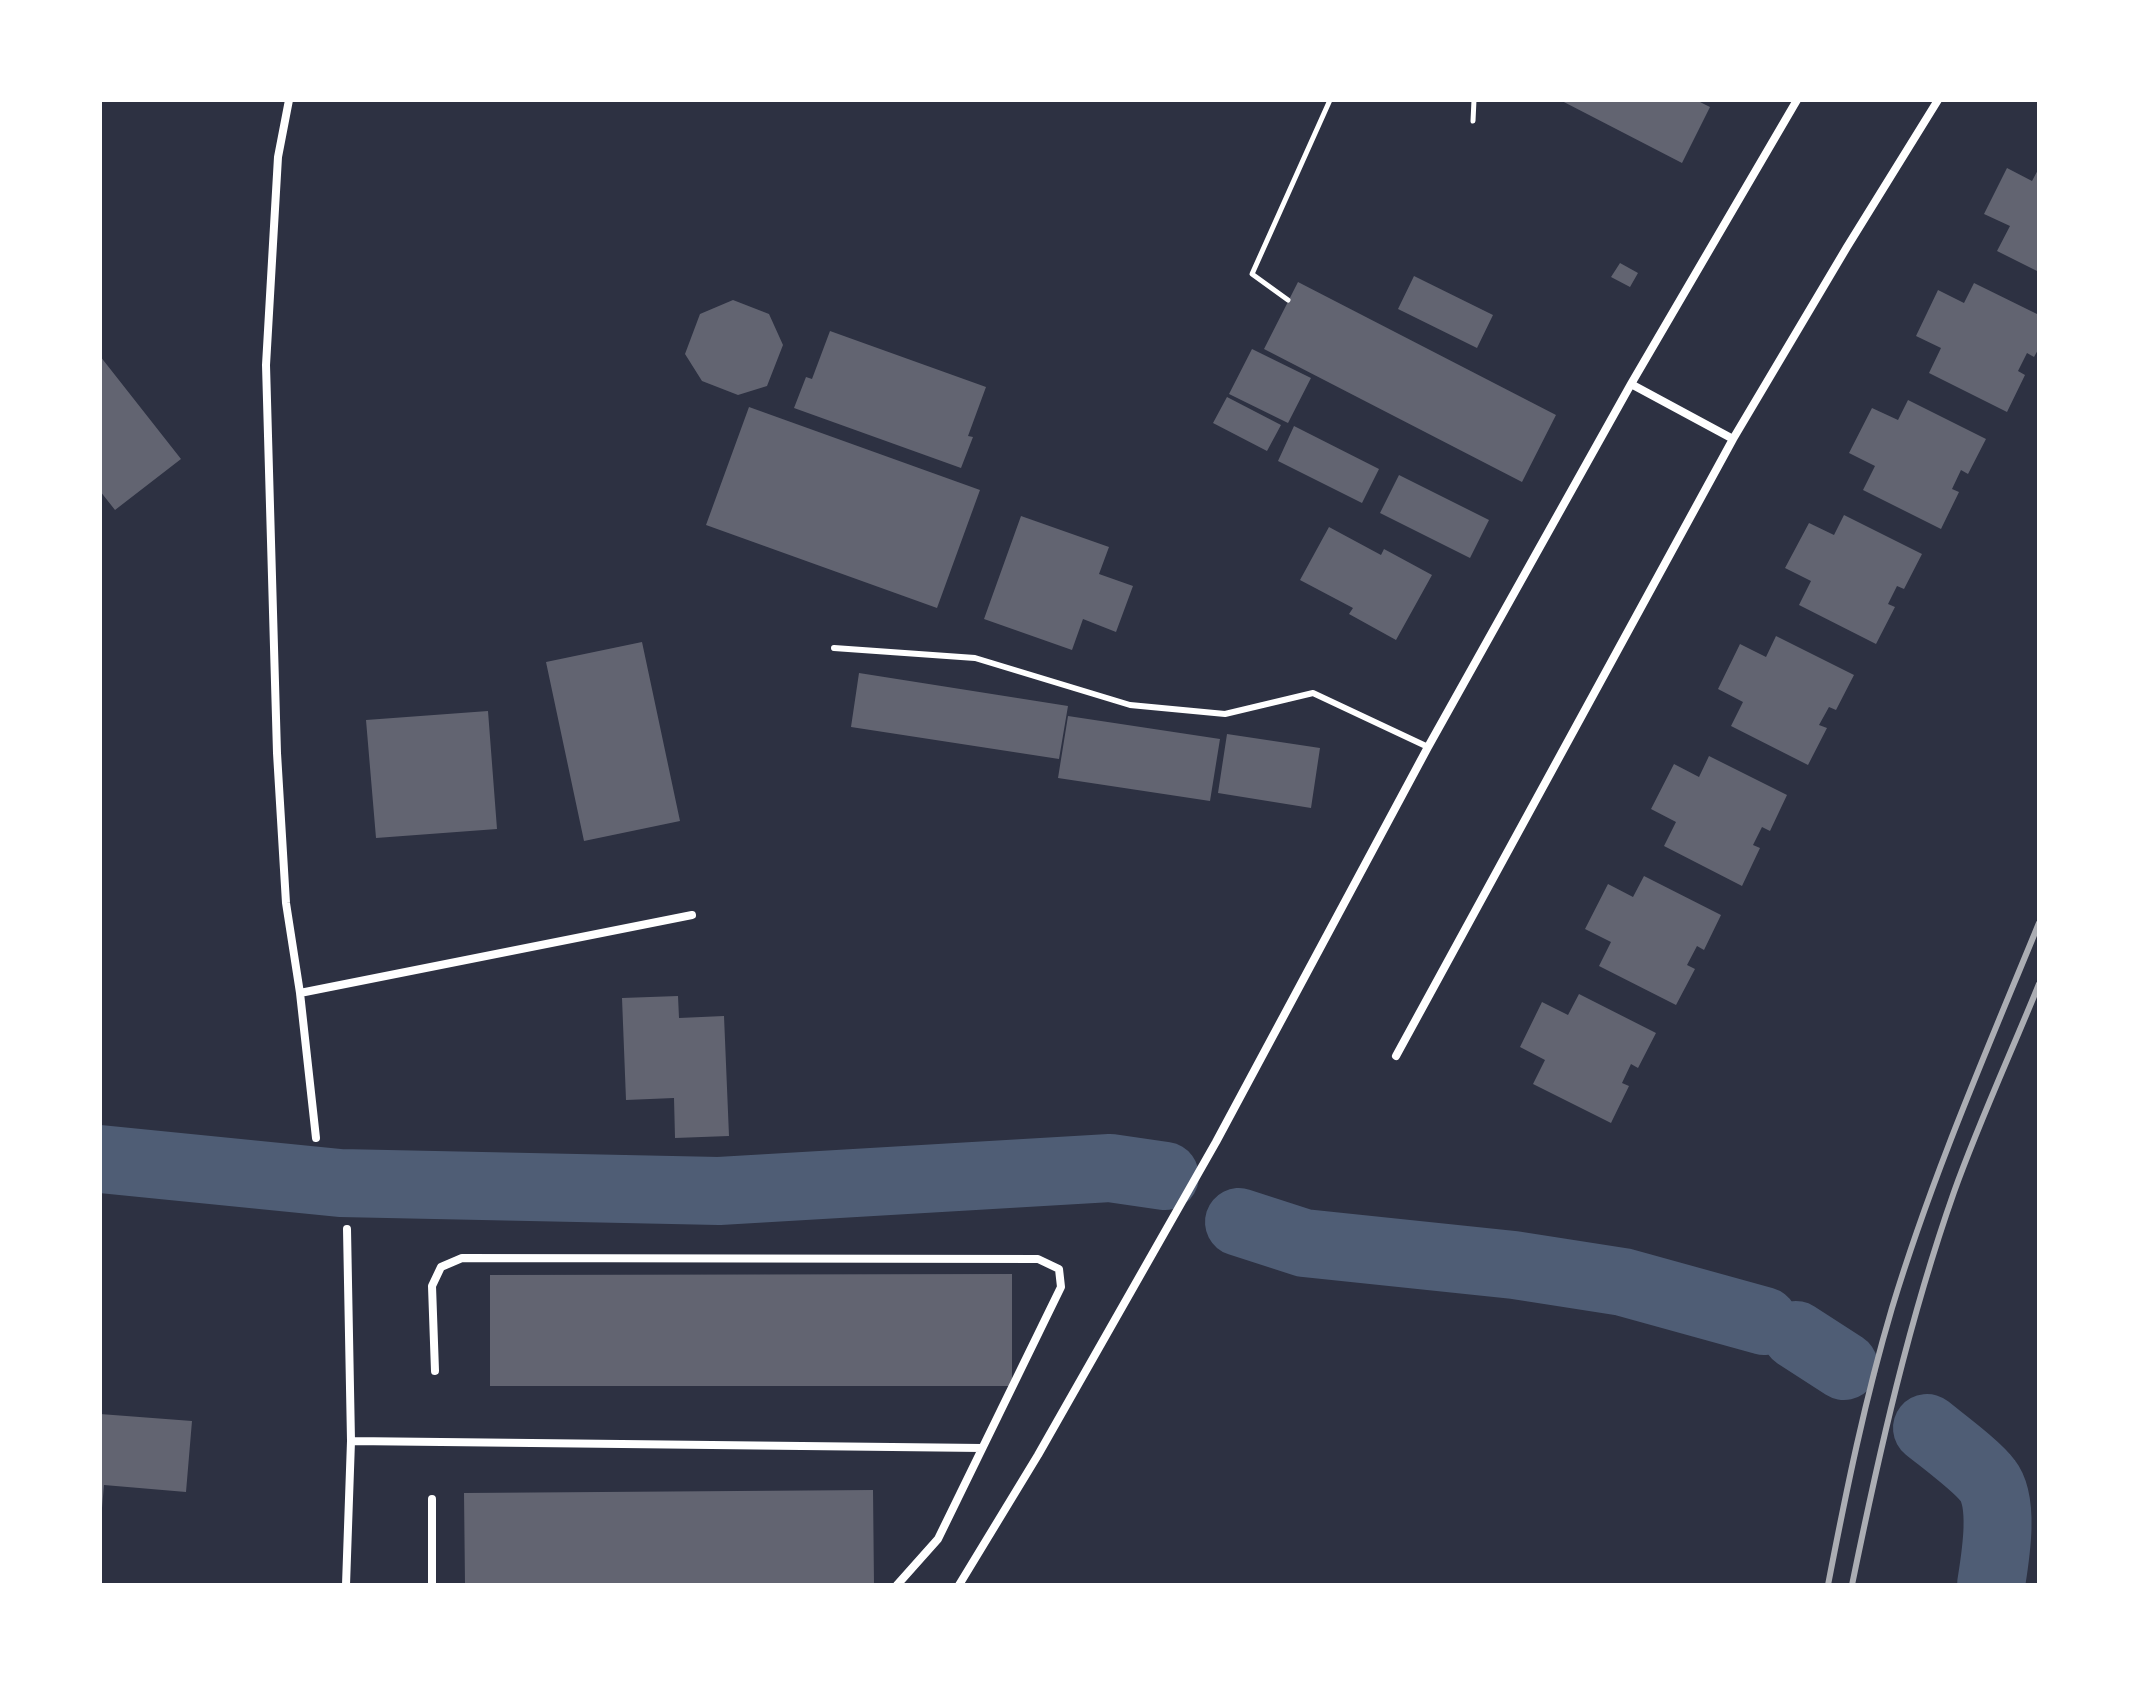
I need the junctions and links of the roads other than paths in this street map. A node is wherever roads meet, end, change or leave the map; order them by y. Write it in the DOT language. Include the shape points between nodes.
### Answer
graph roads {
  1 [pos="289,100"];
  2 [pos="1797,100"];
  3 [pos="1938,100"];
  4 [pos="1631,384"];
  5 [pos="1733,439"];
  6 [pos="834,648"];
  7 [pos="1428,747"];
  8 [pos="692,915"];
  9 [pos="300,993"];
  10 [pos="1396,1056"];
  11 [pos="316,1138"];
  12 [pos="347,1229"];
  13 [pos="435,1371"];
  14 [pos="351,1441"];
  15 [pos="982,1448"];
  16 [pos="432,1499"];
  17 [pos="346,1585"];
  18 [pos="432,1585"];
  19 [pos="897,1585"];
  20 [pos="959,1585"];
  1 -- 9 [label="street" via="278,157 266,365 277,753 286,903"];
  2 -- 4 [label="street"];
  3 -- 5 [label="street"];
  4 -- 5 [label="street"];
  4 -- 7 [label="street"];
  5 -- 10 [label="street"];
  6 -- 7 [label="lane" via="975,658 1130,705 1225,714 1313,693"];
  7 -- 20 [label="street" via="1216,1142"];
  8 -- 9 [label="street"];
  9 -- 11 [label="street"];
  12 -- 14 [label="street"];
  13 -- 15 [label="street" via="432,1286 441,1267 462,1258 1038,1259 1059,1269 1061,1287"];
  14 -- 15 [label="street"];
  14 -- 17 [label="street"];
  15 -- 19 [label="street" via="938,1539"];
  16 -- 18 [label="street"];
}
